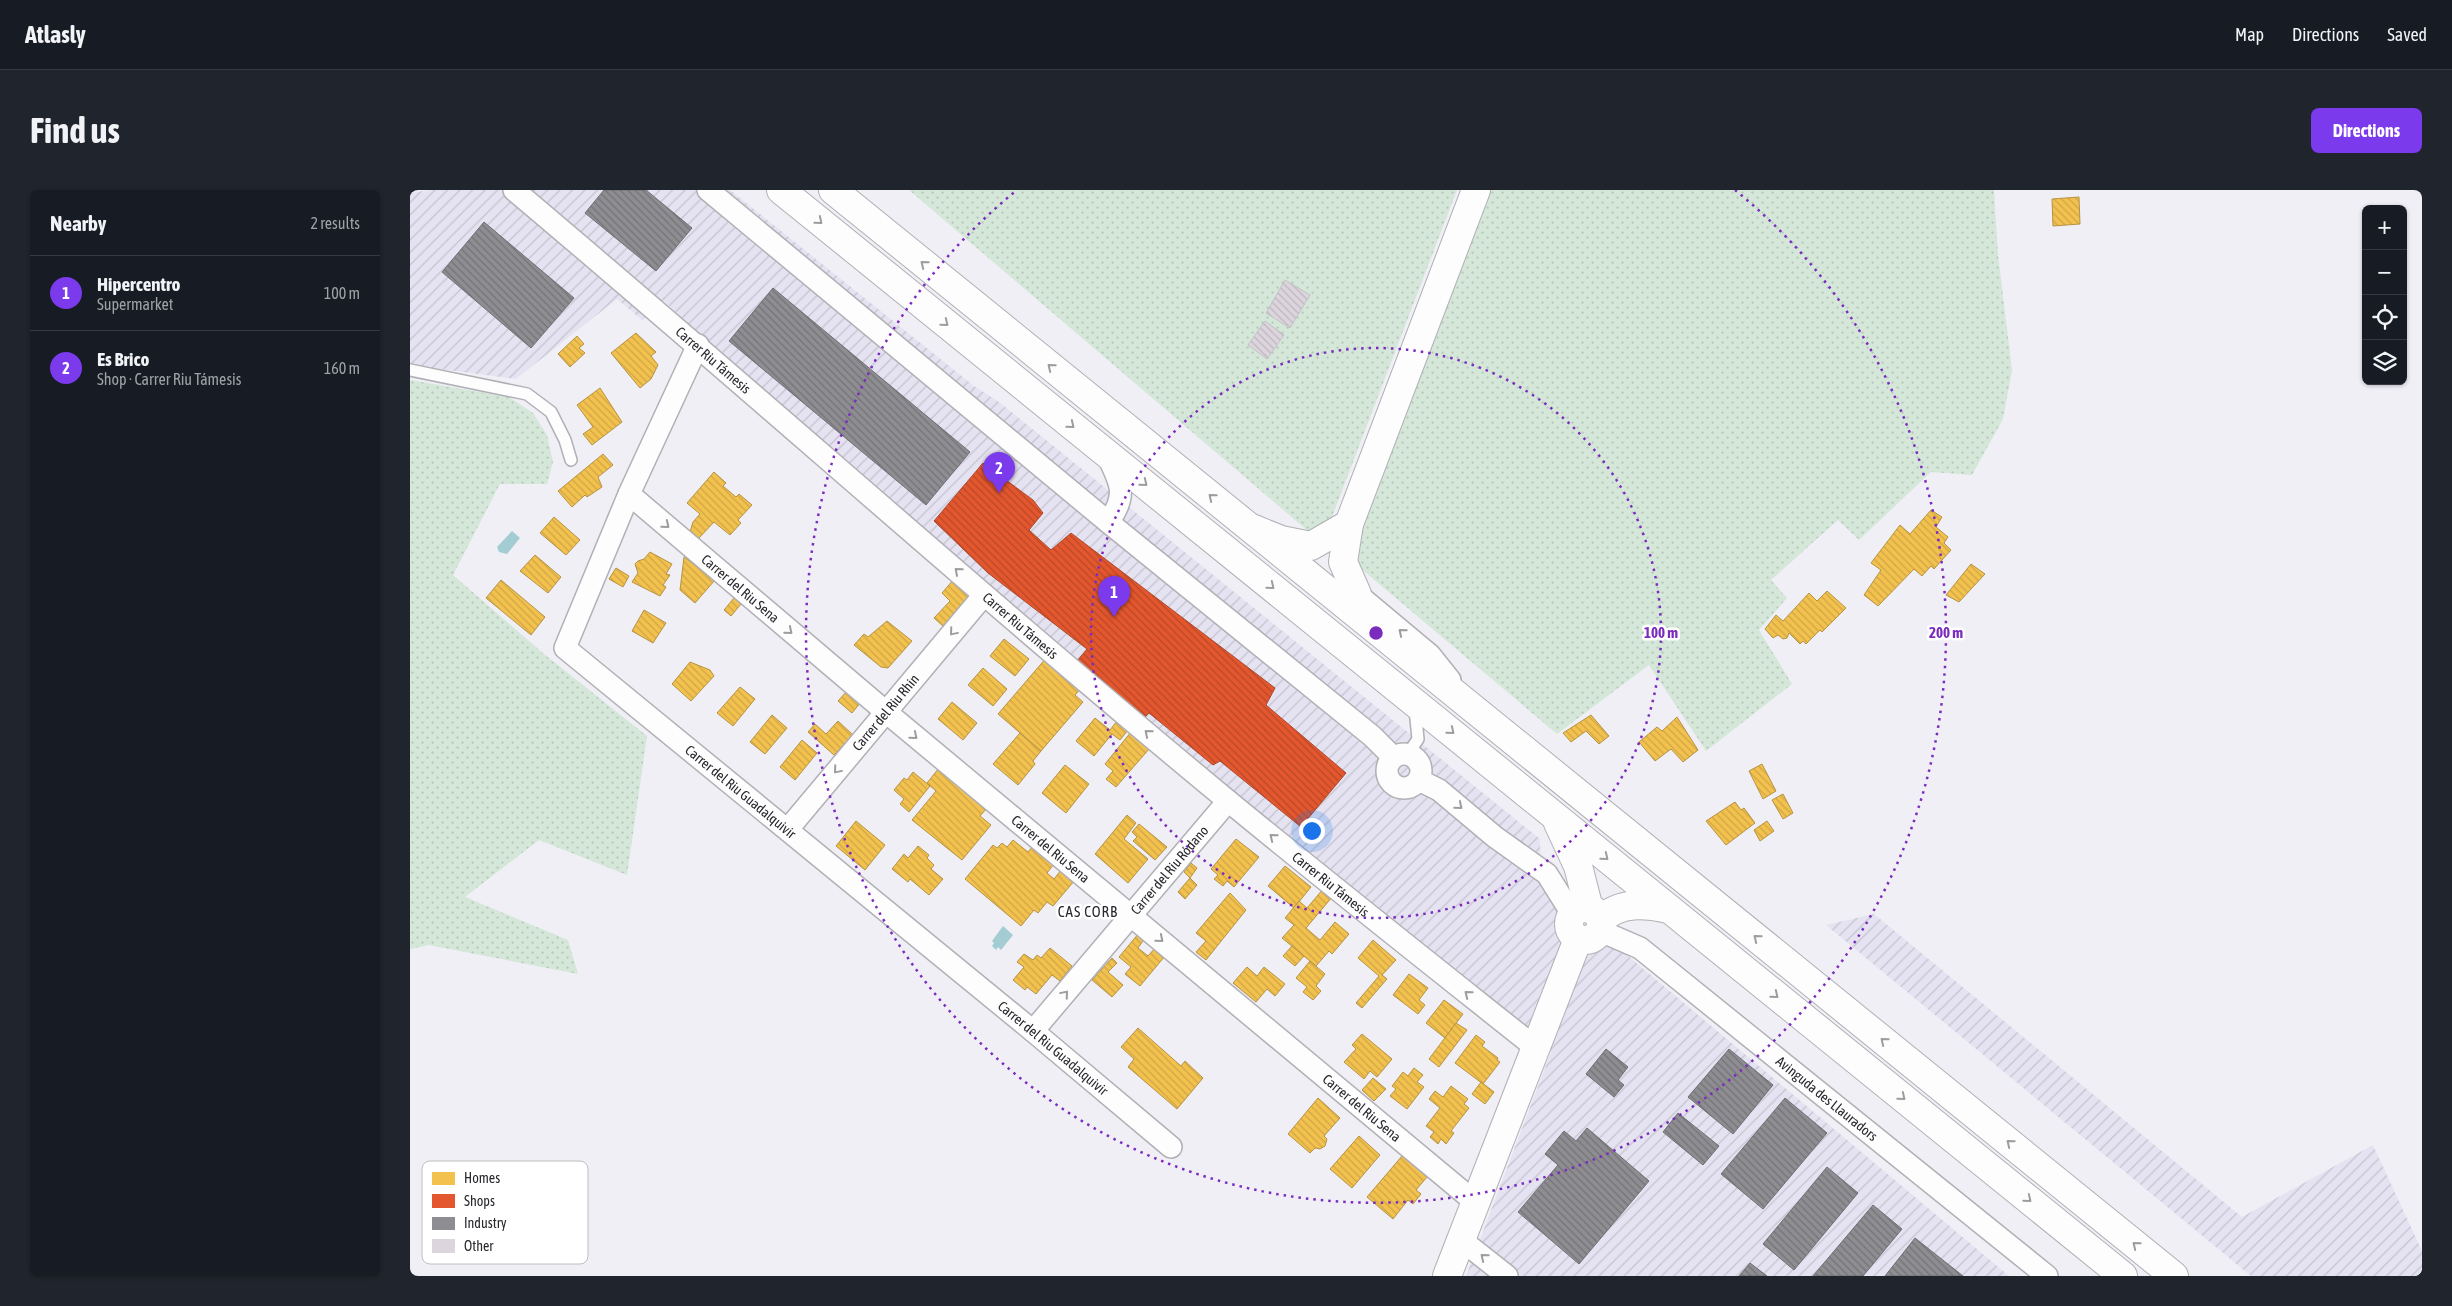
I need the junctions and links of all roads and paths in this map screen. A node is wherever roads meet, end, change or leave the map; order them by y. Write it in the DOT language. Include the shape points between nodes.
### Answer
graph roads {
  1 [pos="514,190"];
  2 [pos="708,190"];
  3 [pos="781,190"];
  4 [pos="833,190"];
  5 [pos="1476,190"];
  6 [pos="698,345"];
  7 [pos="410,370"];
  8 [pos="1106,453"];
  9 [pos="571,460"];
  10 [pos="628,494"];
  11 [pos="1108,522"];
  12 [pos="1349,524"];
  13 [pos="1250,528"];
  14 [pos="1356,594"];
  15 [pos="984,595"];
  16 [pos="1413,700"];
  17 [pos="1470,706"];
  18 [pos="886,712"];
  19 [pos="1400,756"];
  20 [pos="1418,780"];
  21 [pos="1228,801"];
  22 [pos="1554,815"];
  23 [pos="788,829"];
  24 [pos="1669,909"];
  25 [pos="1131,915"];
  26 [pos="1588,923"];
  27 [pos="1033,1031"];
  28 [pos="1536,1048"];
  29 [pos="1171,1147"];
  30 [pos="1475,1202"];
  31 [pos="1460,1239"];
  32 [pos="2040,1274"];
  33 [pos="1447,1276"];
  34 [pos="1507,1276"];
  35 [pos="2123,1276"];
  36 [pos="2174,1276"];
  1 -- 6 [label="street, Carrer Riu Támesis"];
  2 -- 11 [label="street"];
  3 -- 8 [label="main road, one-way"];
  13 -- 4 [label="main road, one-way"];
  5 -- 12 [label="main road"];
  6 -- 10 [label="street, Carrer del Riu Guadalquivir"];
  15 -- 6 [label="street, Carrer Riu Támesis, one-way"];
  7 -- 9 [label="lane" via="527,394 550,412 565,440"];
  8 -- 11 [label="street" via="1118,479 1122,498 1118,510"];
  8 -- 16 [label="main road, one-way"];
  10 -- 18 [label="street, Carrer del Riu Sena, one-way"];
  10 -- 23 [label="street, Carrer del Riu Guadalquivir" via="565,648"];
  11 -- 19 [label="street"];
  12 -- 13 [label="main road" via="1311,546 1281,540"];
  12 -- 14 [label="main road" via="1343,562"];
  13 -- 17 [label="main road"];
  17 -- 14 [label="street, one-way" via="1430,655"];
  15 -- 18 [label="street, Carrer del Riu Rhin, one-way"];
  21 -- 15 [label="street, Carrer Riu Támesis, one-way"];
  16 -- 19 [label="lane" via="1418,739"];
  16 -- 22 [label="main road, one-way"];
  36 -- 17 [label="main road, one-way"];
  18 -- 23 [label="street, Carrer del Riu Rhin, one-way"];
  18 -- 25 [label="street, Carrer del Riu Sena, one-way"];
  19 -- 20 [label="street" via="1413,756 1420,765"];
  19 -- 20 [label="street" via="1387,767 1391,783 1407,788"];
  20 -- 26 [label="street, one-way" via="1439,790 1547,874"];
  21 -- 25 [label="street, Carrer del Riu Ródano"];
  28 -- 21 [label="street, Carrer Riu Támesis, one-way"];
  22 -- 24 [label="main road, one-way"];
  22 -- 26 [label="main road" via="1572,852"];
  23 -- 27 [label="street, Carrer del Riu Guadalquivir"];
  24 -- 26 [label="main road" via="1622,907"];
  24 -- 35 [label="main road, one-way"];
  27 -- 25 [label="street, Carrer del Riu Ródano, one-way"];
  25 -- 30 [label="street, Carrer del Riu Sena, one-way"];
  26 -- 28 [label="main road"];
  26 -- 32 [label="street, Avinguda des Llauradors" via="1640,948"];
  27 -- 29 [label="street, Carrer del Riu Guadalquivir"];
  28 -- 30 [label="main road"];
  30 -- 31 [label="main road"];
  31 -- 33 [label="main road"];
  34 -- 31 [label="street, one-way"];
}
